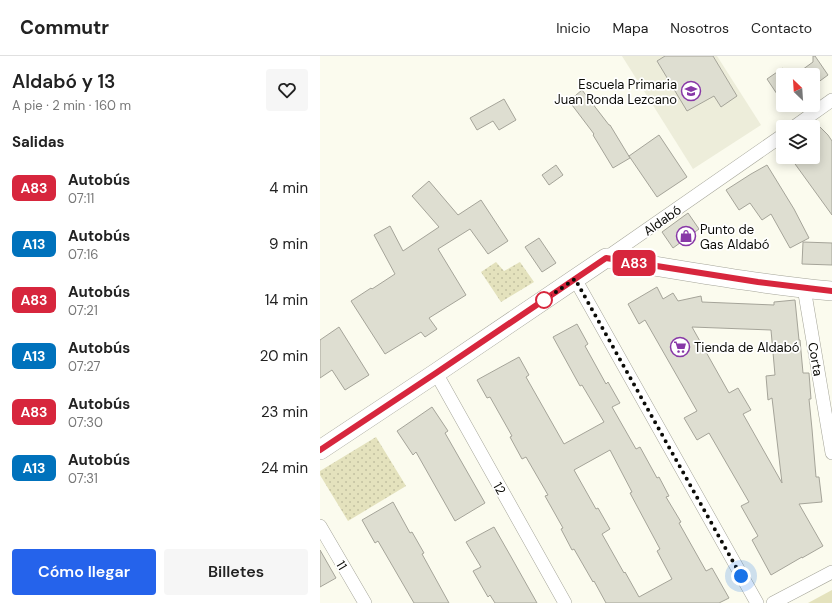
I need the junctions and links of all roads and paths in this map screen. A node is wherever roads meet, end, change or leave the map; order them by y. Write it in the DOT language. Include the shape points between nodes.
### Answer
graph roads {
  1 [pos="832,100"];
  2 [pos="804,120"];
  3 [pos="776,140"];
  4 [pos="606,258"];
  5 [pos="575,279"];
  6 [pos="804,288"];
  7 [pos="832,291"];
  8 [pos="436,373"];
  9 [pos="320,450"];
  10 [pos="832,453"];
  11 [pos="320,526"];
  12 [pos="832,572"];
  13 [pos="365,603"];
  14 [pos="564,603"];
  15 [pos="756,603"];
  16 [pos="774,603"];
  1 -- 2 [label="street"];
  3 -- 4 [label="street, Aldabó"];
  4 -- 5 [label="street, Aldabó"];
  4 -- 6 [label="street"];
  5 -- 8 [label="street, Aldabó"];
  5 -- 15 [label="street"];
  6 -- 7 [label="street"];
  6 -- 10 [label="street, Corta"];
  8 -- 9 [label="street, Aldabó"];
  8 -- 14 [label="street, 12"];
  11 -- 13 [label="street, 11"];
  12 -- 16 [label="street"];
}
